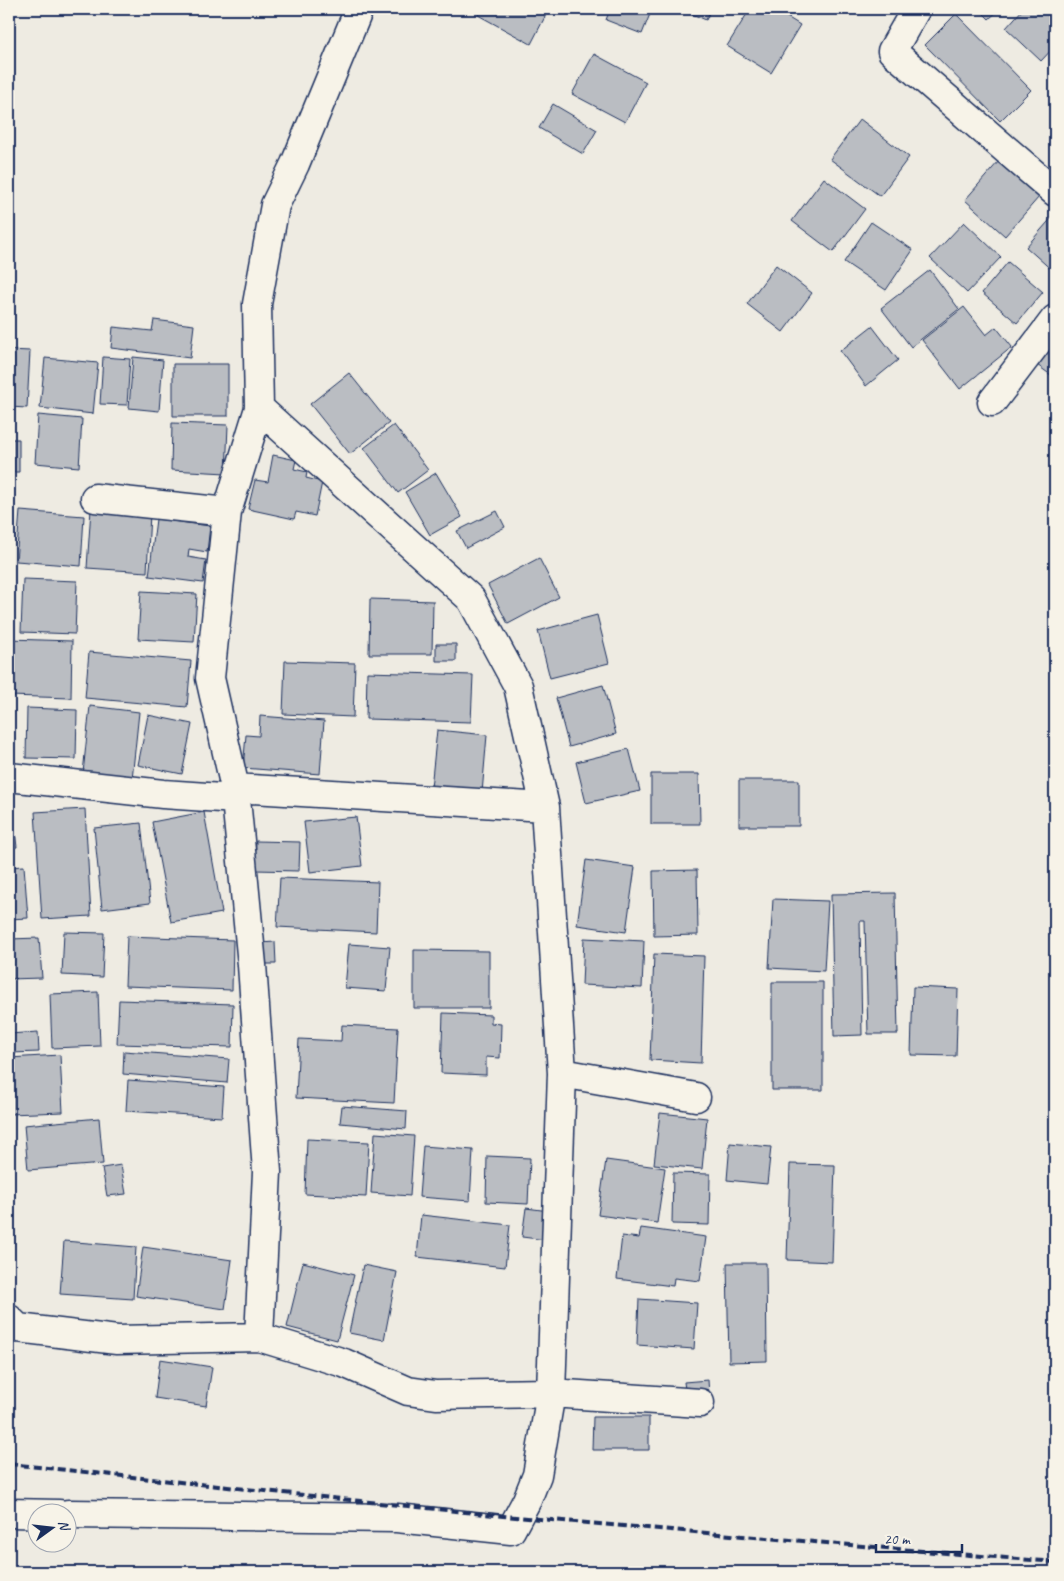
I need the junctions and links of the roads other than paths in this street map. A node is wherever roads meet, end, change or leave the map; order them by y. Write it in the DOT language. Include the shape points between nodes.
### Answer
graph roads {
  1 [pos="359,9"];
  2 [pos="916,9"];
  3 [pos="1055,192"];
  4 [pos="1055,319"];
  5 [pos="992,402"];
  6 [pos="258,408"];
  7 [pos="95,498"];
  8 [pos="228,512"];
  9 [pos="9,777"];
  10 [pos="236,794"];
  11 [pos="545,807"];
  12 [pos="562,1073"];
  13 [pos="696,1097"];
  14 [pos="9,1319"];
  15 [pos="258,1338"];
  16 [pos="551,1393"];
  17 [pos="700,1403"];
  18 [pos="9,1513"];
  19 [pos="28,1513"];
  20 [pos="78,1514"];
  1 -- 6 [label="street" via="275,205 257,304"];
  2 -- 3 [label="street" via="892,51"];
  4 -- 5 [label="street"];
  6 -- 8 [label="street"];
  6 -- 11 [label="street" via="472,599 518,686"];
  7 -- 8 [label="street"];
  8 -- 10 [label="street" via="210,678"];
  9 -- 10 [label="street" via="163,794"];
  10 -- 11 [label="street"];
  10 -- 15 [label="street" via="267,1172"];
  11 -- 12 [label="street"];
  12 -- 13 [label="street"];
  12 -- 16 [label="street"];
  14 -- 15 [label="street" via="18,1328 117,1340"];
  15 -- 16 [label="street" via="344,1363 408,1391 436,1395"];
  16 -- 17 [label="street"];
  16 -- 20 [label="street" via="537,1476 511,1530 396,1518"];
  18 -- 19 [label="street"];
}
